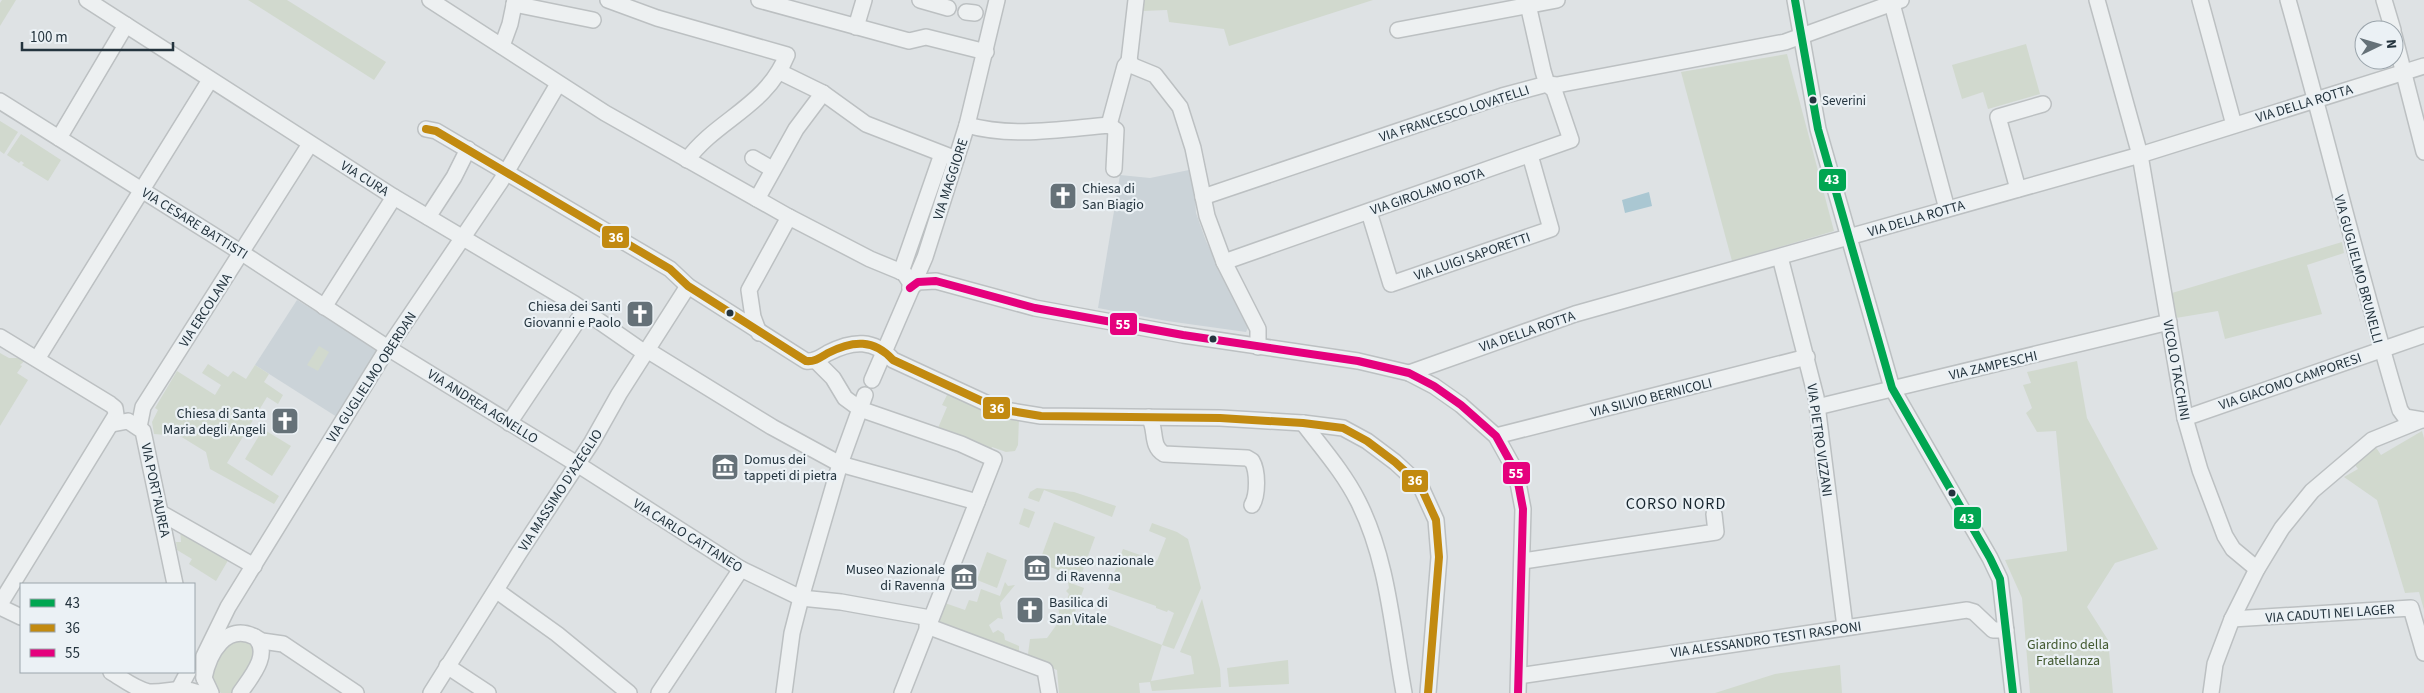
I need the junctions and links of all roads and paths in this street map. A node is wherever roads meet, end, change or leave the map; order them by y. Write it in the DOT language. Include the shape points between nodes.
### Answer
graph roads {
  1 [pos="87,0"];
  2 [pos="430,0"];
  3 [pos="608,0"];
  4 [pos="759,0"];
  5 [pos="864,0"];
  6 [pos="920,0"];
  7 [pos="997,0"];
  8 [pos="1136,0"];
  9 [pos="1557,0"];
  10 [pos="1795,0"];
  11 [pos="2097,0"];
  12 [pos="2200,0"];
  13 [pos="2288,0"];
  14 [pos="2384,0"];
  15 [pos="1894,1"];
  16 [pos="514,2"];
  17 [pos="1528,3"];
  18 [pos="948,8"];
  19 [pos="593,20"];
  20 [pos="2390,20"];
  21 [pos="126,25"];
  22 [pos="856,27"];
  23 [pos="1398,30"];
  24 [pos="1801,37"];
  25 [pos="502,46"];
  26 [pos="986,52"];
  27 [pos="1129,61"];
  28 [pos="2424,66"];
  29 [pos="2403,70"];
  30 [pos="780,72"];
  31 [pos="2404,73"];
  32 [pos="210,80"];
  33 [pos="558,84"];
  34 [pos="1547,84"];
  35 [pos="823,93"];
  36 [pos="2316,100"];
  37 [pos="0,101"];
  38 [pos="2043,104"];
  39 [pos="967,125"];
  40 [pos="1109,125"];
  41 [pos="2234,125"];
  42 [pos="426,129"];
  43 [pos="59,138"];
  44 [pos="310,144"];
  45 [pos="468,149"];
  46 [pos="2424,152"];
  47 [pos="1530,155"];
  48 [pos="2140,155"];
  49 [pos="949,157"];
  50 [pos="753,158"];
  51 [pos="687,160"];
  52 [pos="772,169"];
  53 [pos="1114,169"];
  54 [pos="506,170"];
  55 [pos="2018,188"];
  56 [pos="142,190"];
  57 [pos="394,197"];
  58 [pos="1202,197"];
  59 [pos="757,199"];
  60 [pos="1947,209"];
  61 [pos="1369,212"];
  62 [pos="428,217"];
  63 [pos="789,217"];
  64 [pos="1848,237"];
  65 [pos="461,238"];
  66 [pos="242,253"];
  67 [pos="1780,256"];
  68 [pos="925,257"];
  69 [pos="1224,262"];
  70 [pos="902,273"];
  71 [pos="936,281"];
  72 [pos="688,286"];
  73 [pos="910,288"];
  74 [pos="324,307"];
  75 [pos="584,311"];
  76 [pos="2169,322"];
  77 [pos="760,332"];
  78 [pos="2424,335"];
  79 [pos="0,337"];
  80 [pos="1258,347"];
  81 [pos="388,348"];
  82 [pos="2382,350"];
  83 [pos="646,351"];
  84 [pos="884,351"];
  85 [pos="1807,357"];
  86 [pos="37,358"];
  87 [pos="815,360"];
  88 [pos="1409,373"];
  89 [pos="872,380"];
  90 [pos="1892,388"];
  91 [pos="862,402"];
  92 [pos="1817,407"];
  93 [pos="1149,417"];
  94 [pos="2185,418"];
  95 [pos="2424,420"];
  96 [pos="508,422"];
  97 [pos="1303,423"];
  98 [pos="112,424"];
  99 [pos="139,427"];
  100 [pos="1496,436"];
  101 [pos="578,464"];
  102 [pos="840,464"];
  103 [pos="977,502"];
  104 [pos="1252,505"];
  105 [pos="161,513"];
  106 [pos="1714,514"];
  107 [pos="1523,561"];
  108 [pos="254,566"];
  109 [pos="741,569"];
  110 [pos="2256,569"];
  111 [pos="175,583"];
  112 [pos="497,590"];
  113 [pos="801,598"];
  114 [pos="0,605"];
  115 [pos="20,616"];
  116 [pos="2232,619"];
  117 [pos="928,622"];
  118 [pos="1845,627"];
  119 [pos="2006,630"];
  120 [pos="255,636"];
  121 [pos="2424,653"];
  122 [pos="204,654"];
  123 [pos="448,666"];
  124 [pos="113,673"];
  125 [pos="187,673"];
  126 [pos="1519,673"];
  127 [pos="179,689"];
  128 [pos="199,693"];
  129 [pos="211,693"];
  130 [pos="240,693"];
  131 [pos="356,693"];
  132 [pos="430,693"];
  133 [pos="488,693"];
  134 [pos="630,693"];
  135 [pos="659,693"];
  136 [pos="784,693"];
  137 [pos="902,693"];
  138 [pos="1050,693"];
  139 [pos="1404,693"];
  140 [pos="1428,693"];
  141 [pos="1518,693"];
  142 [pos="2013,693"];
  143 [pos="2211,693"];
  1 -- 21 [label="street, VIA CURA"];
  2 -- 25 [label="street"];
  3 -- 30 [label="street" via="657,18 787,55"];
  4 -- 22 [label="street"];
  5 -- 22 [label="street"];
  6 -- 18 [label="street"];
  7 -- 26 [label="street, VIA MAGGIORE"];
  8 -- 27 [label="street"];
  9 -- 17 [label="street"];
  10 -- 24 [label="street"];
  11 -- 48 [label="street, VICOLO TACCHINI"];
  12 -- 41 [label="street"];
  13 -- 36 [label="street, VIA GUGLIELMO BRUNELLI"];
  14 -- 20 [label="street"];
  15 -- 24 [label="street, VIA FRANCESCO LOVATELLI"];
  15 -- 60 [label="street"];
  16 -- 19 [label="street"];
  16 -- 25 [label="street"];
  17 -- 23 [label="street"];
  17 -- 34 [label="street"];
  21 -- 32 [label="street, VIA CURA"];
  21 -- 43 [label="street"];
  22 -- 26 [label="street" via="909,41 926,37"];
  24 -- 34 [label="street, VIA FRANCESCO LOVATELLI" via="1676,64 1557,85"];
  24 -- 64 [label="street" via="1818,128"];
  25 -- 33 [label="street"];
  26 -- 39 [label="street, VIA MAGGIORE"];
  27 -- 40 [label="street"];
  27 -- 58 [label="street" via="1133,66 1155,75 1180,107 1193,148"];
  28 -- 31 [label="street, VIA DELLA ROTTA"];
  29 -- 31 [label="street"];
  30 -- 35 [label="street"];
  30 -- 51 [label="street" via="757,100 700,143"];
  31 -- 36 [label="street, VIA DELLA ROTTA"];
  31 -- 46 [label="street"];
  32 -- 44 [label="street, VIA CURA"];
  32 -- 56 [label="street"];
  33 -- 51 [label="street"];
  33 -- 54 [label="street, VIA GUGLIELMO OBERDAN"];
  34 -- 47 [label="street, VIA GIROLAMO ROTA" via="1554,90 1571,140"];
  34 -- 58 [label="street, VIA FRANCESCO LOVATELLI" via="1502,96"];
  35 -- 49 [label="street" via="866,124"];
  35 -- 52 [label="street"];
  36 -- 41 [label="street, VIA DELLA ROTTA"];
  36 -- 82 [label="street, VIA GUGLIELMO BRUNELLI"];
  37 -- 43 [label="street, VIA CESARE BATTISTI"];
  38 -- 55 [label="street" via="1998,117"];
  39 -- 40 [label="street" via="989,131 1023,133"];
  39 -- 49 [label="street, VIA MAGGIORE"];
  40 -- 53 [label="street" via="1116,130"];
  41 -- 48 [label="street, VIA DELLA ROTTA"];
  42 -- 45 [label="street" via="436,130"];
  43 -- 56 [label="street, VIA CESARE BATTISTI"];
  44 -- 57 [label="street, VIA CURA"];
  44 -- 66 [label="street, VIA ERCOLANA"];
  45 -- 54 [label="street"];
  45 -- 62 [label="street"];
  47 -- 61 [label="street, VIA GIROLAMO ROTA"];
  47 -- 61 [label="street, VIA LUIGI SAPORETTI" via="1551,229 1391,284"];
  48 -- 55 [label="street, VIA DELLA ROTTA"];
  48 -- 76 [label="street, VICOLO TACCHINI"];
  49 -- 68 [label="street, VIA MAGGIORE"];
  49 -- 70 [label="street, VIA MAGGIORE"];
  50 -- 52 [label="street"];
  51 -- 59 [label="street"];
  52 -- 59 [label="street"];
  54 -- 65 [label="street, VIA GUGLIELMO OBERDAN"];
  54 -- 72 [label="street" via="670,269"];
  55 -- 60 [label="street, VIA DELLA ROTTA"];
  56 -- 66 [label="street, VIA CESARE BATTISTI"];
  56 -- 86 [label="street"];
  57 -- 62 [label="street, VIA CURA"];
  57 -- 74 [label="street"];
  58 -- 69 [label="street"];
  59 -- 63 [label="street"];
  60 -- 64 [label="street, VIA DELLA ROTTA"];
  61 -- 69 [label="street, VIA GIROLAMO ROTA"];
  62 -- 65 [label="street, VIA CURA"];
  63 -- 70 [label="street"];
  63 -- 77 [label="street" via="749,290 753,317"];
  64 -- 67 [label="street, VIA DELLA ROTTA"];
  64 -- 90 [label="street"];
  65 -- 75 [label="street, VIA CURA"];
  65 -- 81 [label="street, VIA GUGLIELMO OBERDAN"];
  66 -- 74 [label="street, VIA CESARE BATTISTI"];
  66 -- 99 [label="street, VIA ERCOLANA" via="143,407"];
  67 -- 85 [label="street, VIA PIETRO VIZZANI"];
  67 -- 88 [label="street, VIA DELLA ROTTA" via="1575,314"];
  68 -- 70 [label="street" via="917,269"];
  68 -- 71 [label="street" via="925,265"];
  68 -- 73 [label="street, VIA MAGGIORE"];
  69 -- 80 [label="street" via="1258,329"];
  70 -- 73 [label="street" via="910,282"];
  71 -- 73 [label="street" via="918,282"];
  71 -- 80 [label="street" via="1026,307"];
  72 -- 77 [label="street"];
  72 -- 83 [label="street, VIA MASSIMO D'AZEGLIO"];
  73 -- 84 [label="street, VIA MAGGIORE"];
  74 -- 81 [label="street, VIA CESARE BATTISTI"];
  75 -- 83 [label="street, VIA CURA"];
  75 -- 96 [label="street"];
  76 -- 90 [label="street, VIA ZAMPESCHI"];
  76 -- 94 [label="street, VICOLO TACCHINI"];
  77 -- 87 [label="street" via="806,361"];
  78 -- 82 [label="street, VIA GIACOMO CAMPORESI"];
  79 -- 86 [label="street"];
  80 -- 88 [label="street" via="1358,361"];
  81 -- 96 [label="street, VIA ANDREA AGNELLO"];
  81 -- 108 [label="street, VIA GUGLIELMO OBERDAN"];
  82 -- 94 [label="street, VIA GIACOMO CAMPORESI"];
  82 -- 95 [label="street, VIA GUGLIELMO BRUNELLI" via="2400,410 2405,417"];
  83 -- 101 [label="street, VIA MASSIMO D'AZEGLIO"];
  83 -- 102 [label="street, VIA CURA"];
  84 -- 87 [label="street" via="865,343 853,343"];
  84 -- 89 [label="street, VIA MAGGIORE"];
  84 -- 93 [label="street" via="893,360 999,410 1041,416"];
  85 -- 92 [label="street, VIA PIETRO VIZZANI"];
  85 -- 100 [label="street, VIA SILVIO BERNICOLI"];
  86 -- 98 [label="street" via="115,408"];
  87 -- 91 [label="street" via="833,378 845,398"];
  88 -- 100 [label="street" via="1461,405"];
  90 -- 92 [label="street, VIA ZAMPESCHI"];
  90 -- 119 [label="street" via="2000,579"];
  91 -- 102 [label="street"];
  91 -- 103 [label="street" via="994,459"];
  92 -- 118 [label="street, VIA PIETRO VIZZANI"];
  93 -- 97 [label="street"];
  93 -- 104 [label="street" via="1156,446 1164,454 1247,458 1252,461 1256,473"];
  94 -- 110 [label="street, VICOLO TACCHINI" via="2225,536 2233,549"];
  95 -- 110 [label="street" via="2372,440 2312,492 2282,528"];
  96 -- 101 [label="street, VIA ANDREA AGNELLO"];
  97 -- 139 [label="street" via="1358,500 1374,536 1384,573"];
  97 -- 140 [label="street" via="1343,428 1388,456 1420,486 1436,520 1439,557"];
  98 -- 99 [label="street, VIA PORT'AUREA" via="128,421"];
  98 -- 114 [label="street"];
  99 -- 105 [label="street, VIA PORT'AUREA" via="145,437"];
  100 -- 107 [label="street" via="1512,460 1520,486"];
  101 -- 109 [label="street, VIA CARLO CATTANEO"];
  101 -- 112 [label="street, VIA MASSIMO D'AZEGLIO"];
  102 -- 103 [label="street, VIA CURA"];
  102 -- 113 [label="street"];
  103 -- 117 [label="street"];
  105 -- 108 [label="street"];
  105 -- 111 [label="street, VIA PORT'AUREA"];
  106 -- 107 [label="street" via="1716,532"];
  107 -- 126 [label="street"];
  108 -- 122 [label="street, VIA GUGLIELMO OBERDAN"];
  109 -- 113 [label="street, VIA CARLO CATTANEO"];
  109 -- 135 [label="street"];
  110 -- 116 [label="street"];
  112 -- 123 [label="street, VIA MASSIMO D'AZEGLIO"];
  112 -- 134 [label="street"];
  113 -- 117 [label="street" via="841,602"];
  113 -- 136 [label="street" via="792,633"];
  114 -- 115 [label="street"];
  116 -- 121 [label="street, VIA CADUTI NEI LAGER" via="2411,608"];
  116 -- 143 [label="street" via="2215,664"];
  117 -- 137 [label="street"];
  117 -- 138 [label="street" via="1045,670"];
  118 -- 119 [label="street, VIA ALESSANDRO TESTI RASPONI" via="1967,610 1974,612 1993,630"];
  118 -- 126 [label="street, VIA ALESSANDRO TESTI RASPONI"];
  119 -- 142 [label="street"];
  120 -- 122 [label="street" via="247,632 232,633"];
  120 -- 130 [label="street" via="261,647 260,661"];
  120 -- 131 [label="street" via="262,641 283,644"];
  122 -- 129 [label="street, VIA GUGLIELMO OBERDAN" via="204,678"];
  123 -- 132 [label="street, VIA MASSIMO D'AZEGLIO"];
  123 -- 133 [label="street"];
  124 -- 127 [label="street" via="148,692"];
  125 -- 127 [label="street"];
  126 -- 141 [label="street"];
  127 -- 128 [label="street"];
}
